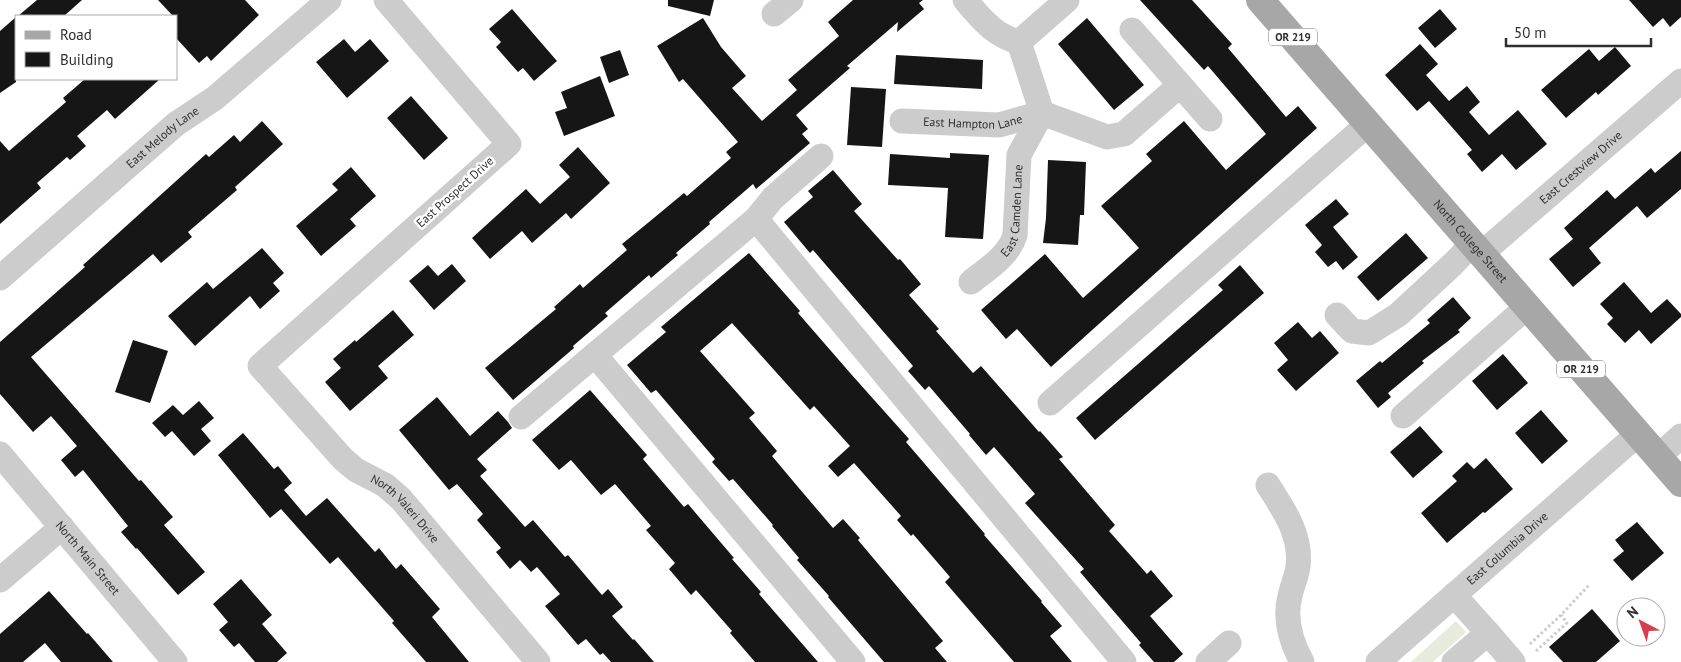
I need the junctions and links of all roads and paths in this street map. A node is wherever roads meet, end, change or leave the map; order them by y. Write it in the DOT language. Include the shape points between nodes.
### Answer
graph roads {
  1 [pos="329,0"];
  2 [pos="386,0"];
  3 [pos="965,0"];
  4 [pos="1067,0"];
  5 [pos="1260,0"];
  6 [pos="1132,30"];
  7 [pos="1018,42"];
  8 [pos="1681,81"];
  9 [pos="1180,85"];
  10 [pos="1042,113"];
  11 [pos="1210,119"];
  12 [pos="902,121"];
  13 [pos="1368,124"];
  14 [pos="821,156"];
  15 [pos="756,219"];
  16 [pos="1476,249"];
  17 [pos="0,278"];
  18 [pos="971,282"];
  19 [pos="1527,307"];
  20 [pos="1337,315"];
  21 [pos="595,354"];
  22 [pos="260,366"];
  23 [pos="1050,404"];
  24 [pos="1403,416"];
  25 [pos="521,417"];
  26 [pos="1638,434"];
  27 [pos="1681,436"];
  28 [pos="0,454"];
  29 [pos="1658,457"];
  30 [pos="1681,483"];
  31 [pos="1268,485"];
  32 [pos="62,527"];
  33 [pos="0,580"];
  34 [pos="1588,585"];
  35 [pos="1454,595"];
  36 [pos="1560,615"];
  37 [pos="1488,633"];
  38 [pos="1229,644"];
  39 [pos="1530,644"];
  40 [pos="1536,651"];
  41 [pos="175,662"];
  42 [pos="538,662"];
  43 [pos="853,662"];
  44 [pos="1124,662"];
  45 [pos="1208,662"];
  46 [pos="1302,662"];
  47 [pos="1378,662"];
  48 [pos="1454,662"];
  49 [pos="1513,662"];
  1 -- 17 [label="street, East Melody Lane" via="215,98 176,124"];
  2 -- 22 [label="street, East Prospect Drive" via="509,144"];
  3 -- 7 [label="street" via="1004,38"];
  4 -- 7 [label="street"];
  5 -- 13 [label="main road, North College Street / OR 219"];
  6 -- 9 [label="street"];
  7 -- 10 [label="street"];
  8 -- 16 [label="street, East Crestview Drive"];
  9 -- 10 [label="street" via="1124,134 1107,137"];
  9 -- 11 [label="street"];
  10 -- 12 [label="street, East Hampton Lane" via="999,125"];
  10 -- 18 [label="street, East Camden Lane" via="1019,155 1012,244"];
  13 -- 16 [label="main road, North College Street / OR 219"];
  13 -- 23 [label="street"];
  14 -- 15 [label="street" via="772,198"];
  15 -- 21 [label="street"];
  15 -- 44 [label="street"];
  16 -- 19 [label="main road, North College Street / OR 219"];
  16 -- 20 [label="street, East Crestview Drive" via="1453,264 1398,314 1369,333 1352,331"];
  19 -- 24 [label="street"];
  19 -- 26 [label="main road, North College Street / OR 219"];
  21 -- 25 [label="street"];
  21 -- 43 [label="street"];
  22 -- 42 [label="street, North Valeri Drive" via="343,459 401,499"];
  26 -- 29 [label="main road, North College Street / OR 219"];
  26 -- 35 [label="street, East Columbia Drive"];
  27 -- 29 [label="street"];
  28 -- 32 [label="street, North Main Street"];
  29 -- 30 [label="main road, North College Street / OR 219"];
  31 -- 46 [label="street" via="1290,522 1297,544 1298,566 1289,599 1288,622 1294,647"];
  32 -- 33 [label="street"];
  32 -- 41 [label="street, North Main Street"];
  34 -- 36 [label="path"];
  35 -- 37 [label="street"];
  35 -- 47 [label="street, East Columbia Drive"];
  36 -- 39 [label="path"];
  36 -- 40 [label="path" via="1567,623"];
  37 -- 48 [label="street"];
  37 -- 49 [label="street"];
  38 -- 45 [label="street"];
}
